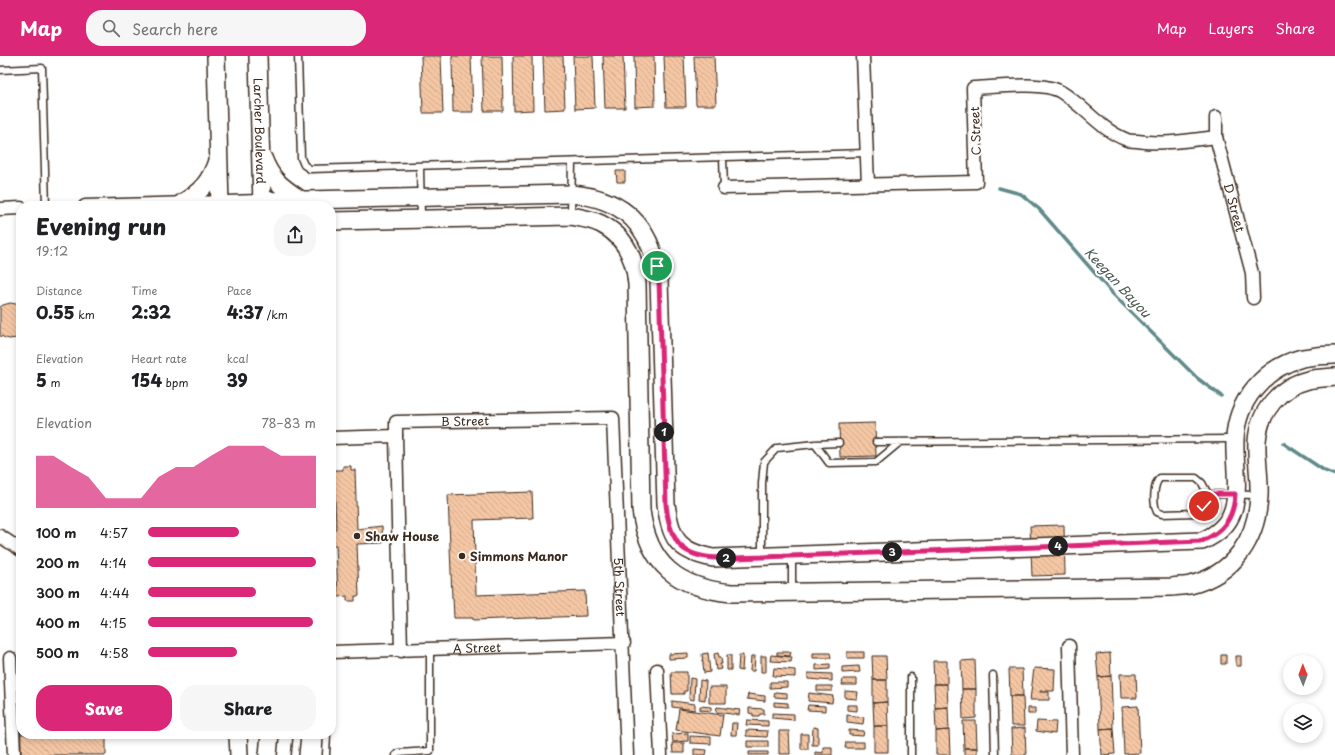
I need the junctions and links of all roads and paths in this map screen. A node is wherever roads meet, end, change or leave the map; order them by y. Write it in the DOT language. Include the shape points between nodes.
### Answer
graph roads {
  1 [pos="216,56"];
  2 [pos="258,56"];
  3 [pos="298,56"];
  4 [pos="863,56"];
  5 [pos="0,70"];
  6 [pos="1216,117"];
  7 [pos="1216,137"];
  8 [pos="866,153"];
  9 [pos="261,154"];
  10 [pos="219,157"];
  11 [pos="723,157"];
  12 [pos="572,162"];
  13 [pos="420,166"];
  14 [pos="868,185"];
  15 [pos="724,188"];
  16 [pos="571,194"];
  17 [pos="420,198"];
  18 [pos="301,200"];
  19 [pos="46,201"];
  20 [pos="185,201"];
  21 [pos="223,201"];
  22 [pos="262,201"];
  23 [pos="291,201"];
  24 [pos="16,208"];
  25 [pos="0,209"];
  26 [pos="571,216"];
  27 [pos="421,219"];
  28 [pos="336,221"];
  29 [pos="1253,298"];
  30 [pos="1335,355"];
  31 [pos="1335,377"];
  32 [pos="613,418"];
  33 [pos="396,436"];
  34 [pos="336,438"];
  35 [pos="1235,439"];
  36 [pos="876,442"];
  37 [pos="900,442"];
  38 [pos="815,444"];
  39 [pos="839,444"];
  40 [pos="1208,494"];
  41 [pos="1235,494"];
  42 [pos="1259,495"];
  43 [pos="0,536"];
  44 [pos="16,547"];
  45 [pos="792,556"];
  46 [pos="762,557"];
  47 [pos="792,592"];
  48 [pos="624,643"];
  49 [pos="1069,646"];
  50 [pos="430,650"];
  51 [pos="401,651"];
  52 [pos="336,652"];
  53 [pos="10,658"];
  54 [pos="657,670"];
  55 [pos="992,675"];
  56 [pos="911,677"];
  57 [pos="238,739"];
  58 [pos="270,739"];
  59 [pos="297,739"];
  60 [pos="327,739"];
  61 [pos="14,755"];
  62 [pos="240,755"];
  63 [pos="268,755"];
  64 [pos="296,755"];
  65 [pos="326,755"];
  66 [pos="396,755"];
  67 [pos="627,755"];
  68 [pos="661,755"];
  69 [pos="911,755"];
  70 [pos="995,755"];
  71 [pos="1072,755"];
  1 -- 10 [label="main road"];
  2 -- 9 [label="main road, Larcher Boulevard"];
  3 -- 13 [label="lane" via="301,158 304,165 310,169"];
  4 -- 8 [label="street"];
  5 -- 19 [label="lane" via="42,68"];
  6 -- 7 [label="street, D Street"];
  7 -- 14 [label="street, C Street" via="1147,143 1125,140 1060,91 1046,87 1019,86 973,88 976,182"];
  7 -- 29 [label="street, D Street" via="1252,272"];
  8 -- 11 [label="lane"];
  8 -- 14 [label="street"];
  9 -- 18 [label="main road" via="272,177"];
  9 -- 22 [label="main road, Larcher Boulevard"];
  10 -- 20 [label="main road" via="214,172 204,187"];
  10 -- 21 [label="main road"];
  11 -- 12 [label="lane"];
  11 -- 15 [label="lane"];
  12 -- 13 [label="lane"];
  12 -- 16 [label="lane"];
  13 -- 17 [label="lane"];
  14 -- 15 [label="street, C Street"];
  16 -- 17 [label="main road"];
  16 -- 26 [label="lane"];
  16 -- 46 [label="main road" via="588,195 623,210 645,233 652,248 659,280 666,504 676,541 698,555 713,558"];
  17 -- 18 [label="main road"];
  17 -- 27 [label="lane"];
  18 -- 23 [label="main road"];
  24 -- 25 [label="street"];
  26 -- 27 [label="main road"];
  26 -- 47 [label="main road" via="587,219 611,230 632,256 636,271 641,510 651,547 670,571 698,587 732,593"];
  27 -- 28 [label="main road"];
  30 -- 35 [label="main road" via="1300,359 1269,374 1244,404"];
  31 -- 42 [label="main road" via="1308,380 1288,387 1270,405 1263,416 1257,442"];
  32 -- 33 [label="street, B Street" via="396,422"];
  32 -- 48 [label="street, 5th Street"];
  33 -- 34 [label="street"];
  33 -- 51 [label="street"];
  35 -- 37 [label="lane"];
  35 -- 41 [label="main road"];
  36 -- 37 [label="lane"];
  37 -- 38 [label="lane" via="876,462 829,463"];
  38 -- 39 [label="lane"];
  38 -- 46 [label="lane" via="777,448 764,462"];
  40 -- 40 [label="lane" via="1196,478 1160,478 1157,481 1155,508 1162,514 1197,513 1204,506"];
  40 -- 41 [label="lane"];
  41 -- 42 [label="lane"];
  41 -- 45 [label="main road" via="1233,510 1228,521 1220,531 1202,541"];
  42 -- 47 [label="main road" via="1254,528 1240,554 1217,574 1190,585"];
  43 -- 44 [label="street"];
  45 -- 46 [label="main road"];
  45 -- 47 [label="lane"];
  48 -- 50 [label="street, A Street"];
  48 -- 67 [label="street, 5th Street"];
  49 -- 71 [label="street"];
  50 -- 51 [label="street, A Street"];
  50 -- 66 [label="lane" via="430,751"];
  51 -- 52 [label="street, A Street"];
  53 -- 61 [label="street"];
  54 -- 68 [label="street"];
  55 -- 70 [label="lane"];
  56 -- 69 [label="lane"];
  57 -- 62 [label="main road"];
  58 -- 63 [label="main road"];
  59 -- 64 [label="lane"];
  60 -- 65 [label="lane"];
}
